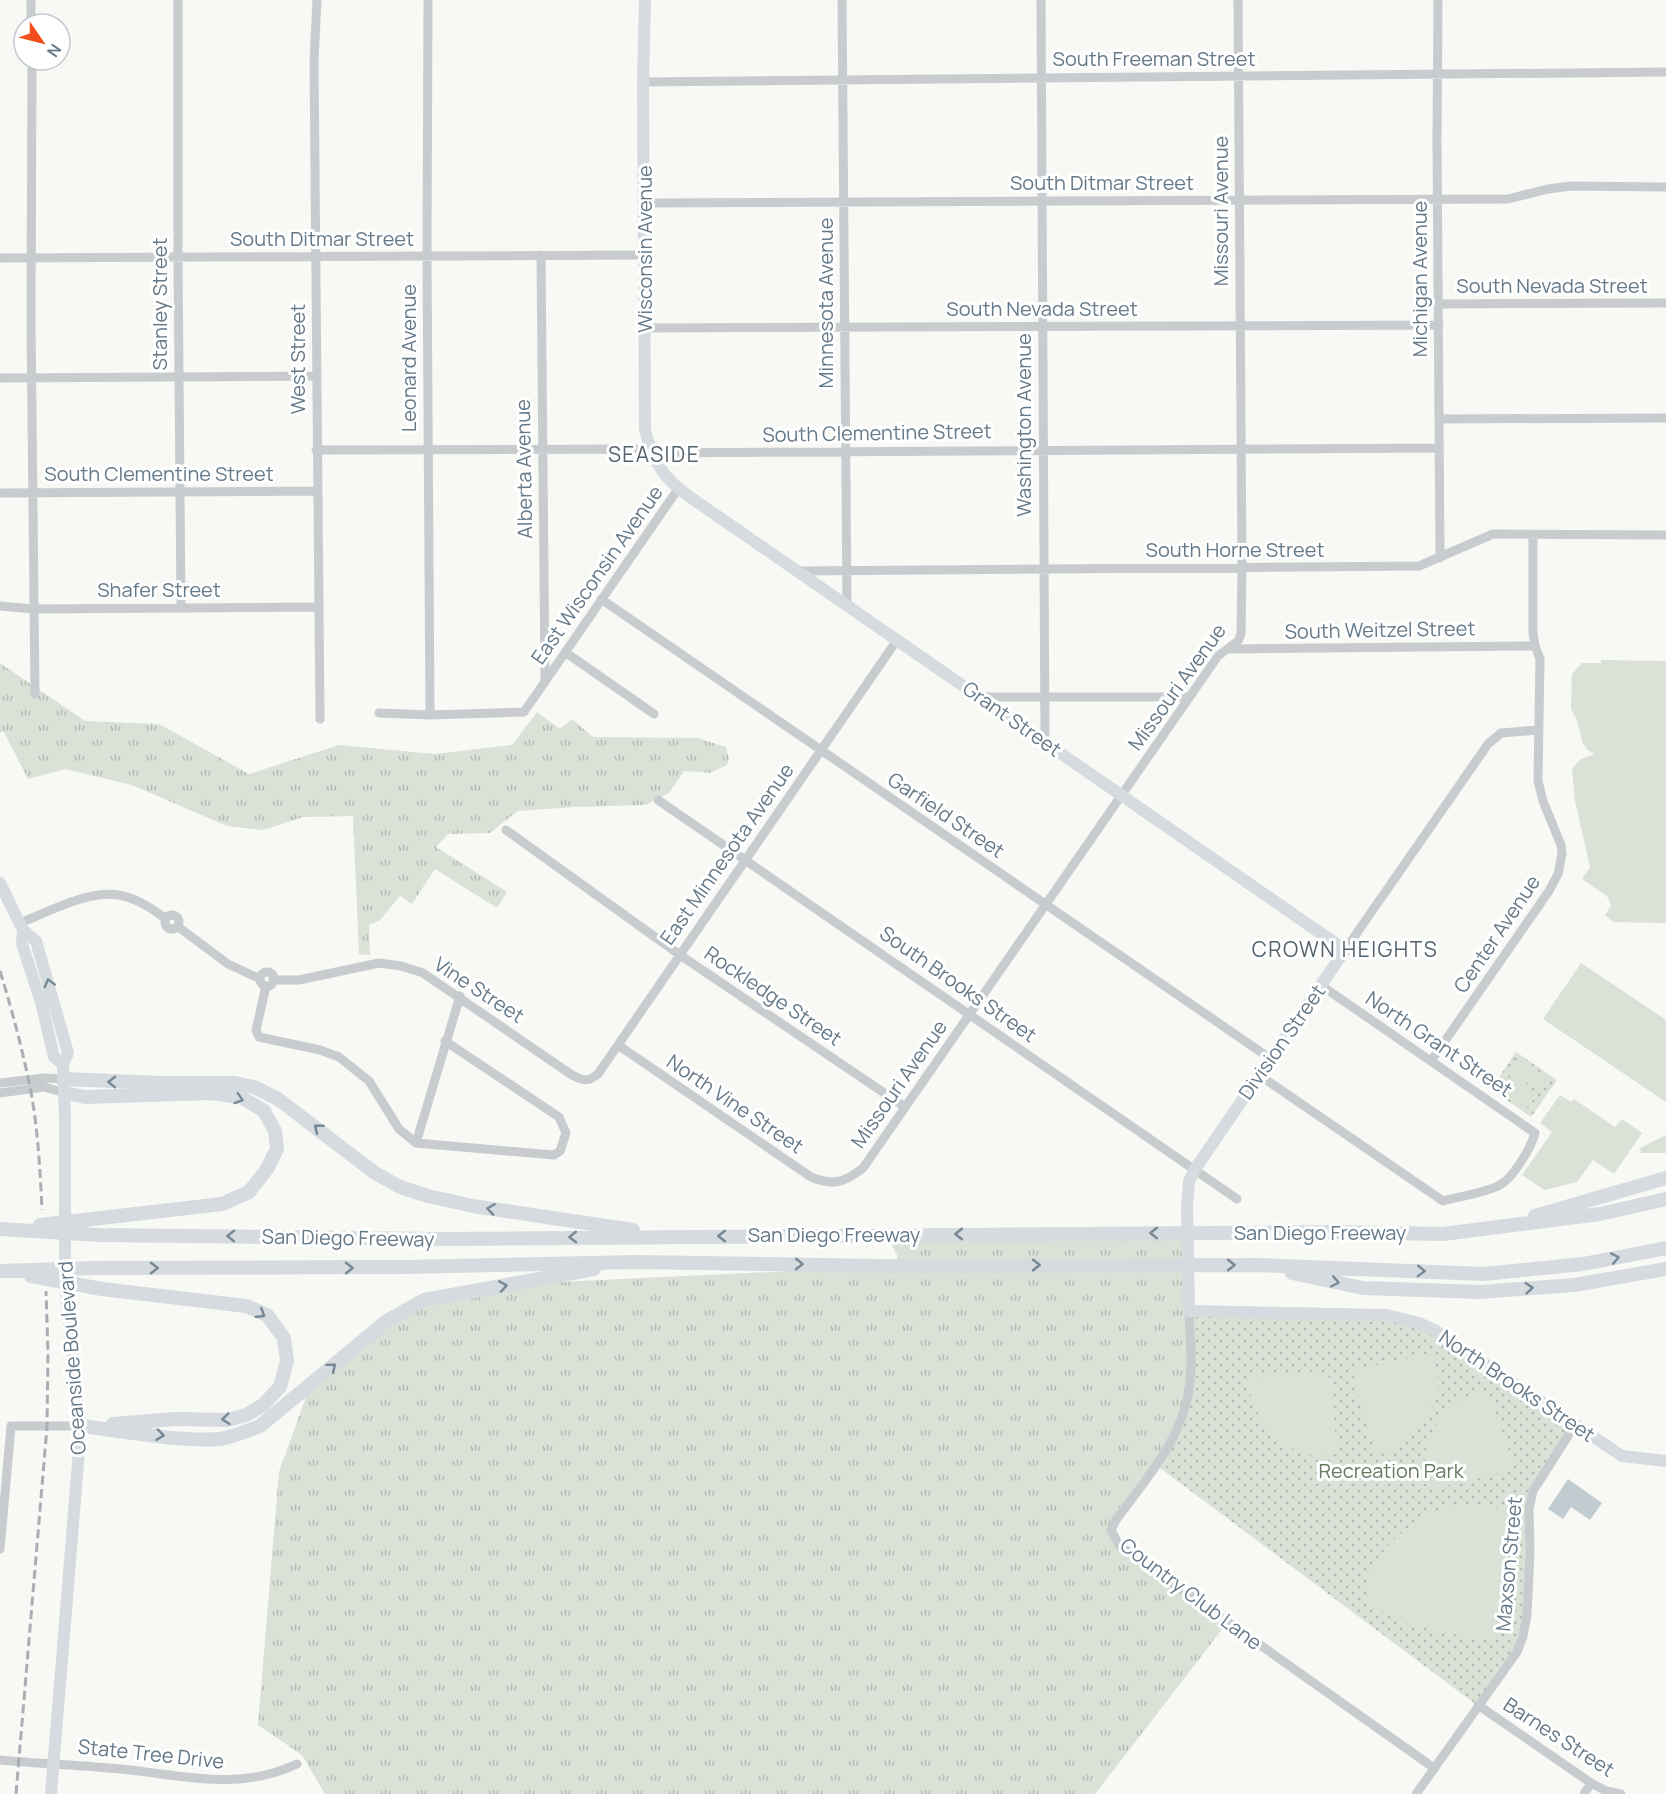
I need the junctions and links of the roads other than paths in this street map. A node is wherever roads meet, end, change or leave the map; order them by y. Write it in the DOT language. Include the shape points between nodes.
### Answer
graph roads {
  1 [pos="178,0"];
  2 [pos="316,0"];
  3 [pos="428,0"];
  4 [pos="645,0"];
  5 [pos="842,0"];
  6 [pos="1041,0"];
  7 [pos="1238,0"];
  8 [pos="1438,0"];
  9 [pos="32,72"];
  10 [pos="1666,72"];
  11 [pos="1437,75"];
  12 [pos="1239,76"];
  13 [pos="1042,78"];
  14 [pos="843,79"];
  15 [pos="643,82"];
  16 [pos="1666,187"];
  17 [pos="1043,200"];
  18 [pos="1437,200"];
  19 [pos="1239,201"];
  20 [pos="844,202"];
  21 [pos="645,203"];
  22 [pos="541,255"];
  23 [pos="645,255"];
  24 [pos="316,256"];
  25 [pos="427,256"];
  26 [pos="178,257"];
  27 [pos="0,258"];
  28 [pos="31,258"];
  29 [pos="1666,303"];
  30 [pos="1438,304"];
  31 [pos="1439,325"];
  32 [pos="1240,326"];
  33 [pos="1041,327"];
  34 [pos="645,328"];
  35 [pos="845,328"];
  36 [pos="316,375"];
  37 [pos="179,376"];
  38 [pos="32,377"];
  39 [pos="0,378"];
  40 [pos="1666,418"];
  41 [pos="1439,419"];
  42 [pos="1242,448"];
  43 [pos="1438,448"];
  44 [pos="428,449"];
  45 [pos="316,450"];
  46 [pos="541,450"];
  47 [pos="1043,450"];
  48 [pos="845,452"];
  49 [pos="651,453"];
  50 [pos="678,489"];
  51 [pos="318,490"];
  52 [pos="179,492"];
  53 [pos="0,493"];
  54 [pos="33,493"];
  55 [pos="1533,535"];
  56 [pos="1666,536"];
  57 [pos="1440,558"];
  58 [pos="1242,567"];
  59 [pos="1044,569"];
  60 [pos="798,571"];
  61 [pos="846,571"];
  62 [pos="601,600"];
  63 [pos="0,606"];
  64 [pos="847,606"];
  65 [pos="318,607"];
  66 [pos="181,608"];
  67 [pos="34,609"];
  68 [pos="897,640"];
  69 [pos="1535,646"];
  70 [pos="1225,649"];
  71 [pos="565,652"];
  72 [pos="545,682"];
  73 [pos="35,694"];
  74 [pos="980,697"];
  75 [pos="1044,697"];
  76 [pos="1189,697"];
  77 [pos="379,713"];
  78 [pos="654,714"];
  79 [pos="430,715"];
  80 [pos="320,719"];
  81 [pos="1538,730"];
  82 [pos="1045,742"];
  83 [pos="820,750"];
  84 [pos="1121,795"];
  85 [pos="658,800"];
  86 [pos="506,830"];
  87 [pos="745,859"];
  88 [pos="0,883"];
  89 [pos="1045,905"];
  90 [pos="22,926"];
  91 [pos="1345,950"];
  92 [pos="680,955"];
  93 [pos="267,982"];
  94 [pos="1322,986"];
  95 [pos="460,996"];
  96 [pos="969,1014"];
  97 [pos="445,1041"];
  98 [pos="618,1045"];
  99 [pos="1271,1059"];
  100 [pos="1431,1061"];
  101 [pos="1259,1075"];
  102 [pos="583,1081"];
  103 [pos="0,1083"];
  104 [pos="64,1086"];
  105 [pos="0,1093"];
  106 [pos="905,1107"];
  107 [pos="416,1143"];
  108 [pos="1195,1169"];
  109 [pos="1666,1178"];
  110 [pos="836,1183"];
  111 [pos="1666,1198"];
  112 [pos="1237,1199"];
  113 [pos="1,1229"];
  114 [pos="1488,1229"];
  115 [pos="674,1236"];
  116 [pos="1666,1248"];
  117 [pos="1187,1250"];
  118 [pos="636,1262"];
  119 [pos="1258,1265"];
  120 [pos="1666,1269"];
  121 [pos="3,1271"];
  122 [pos="1189,1311"];
  123 [pos="1575,1425"];
  124 [pos="81,1426"];
  125 [pos="1666,1461"];
  126 [pos="0,1549"];
  127 [pos="1478,1705"];
  128 [pos="0,1760"];
  129 [pos="54,1763"];
  130 [pos="297,1764"];
  131 [pos="1434,1768"];
  132 [pos="1591,1784"];
  133 [pos="51,1794"];
  134 [pos="1416,1794"];
  135 [pos="1584,1794"];
  136 [pos="1622,1794"];
  1 -- 26 [label="street, Stanley Street"];
  2 -- 24 [label="street, West Street"];
  3 -- 25 [label="street, Leonard Avenue"];
  4 -- 15 [label="main road, Wisconsin Avenue"];
  5 -- 14 [label="street, Minnesota Avenue"];
  6 -- 13 [label="street, Washington Avenue"];
  7 -- 12 [label="street, Missouri Avenue"];
  8 -- 11 [label="street, Michigan Avenue"];
  9 -- 28 [label="street"];
  10 -- 11 [label="street, South Freeman Street"];
  11 -- 12 [label="street, South Freeman Street"];
  11 -- 18 [label="street, Michigan Avenue"];
  12 -- 13 [label="street, South Freeman Street"];
  12 -- 19 [label="street, Missouri Avenue"];
  13 -- 14 [label="street, South Freeman Street"];
  13 -- 17 [label="street, Washington Avenue"];
  14 -- 15 [label="street, South Freeman Street"];
  14 -- 20 [label="street, Minnesota Avenue"];
  15 -- 21 [label="main road, Wisconsin Avenue"];
  16 -- 18 [label="street, South Ditmar Street" via="1570,186 1508,199"];
  17 -- 19 [label="street, South Ditmar Street"];
  17 -- 20 [label="street, South Ditmar Street"];
  17 -- 33 [label="street, Washington Avenue"];
  18 -- 19 [label="street, South Ditmar Street"];
  18 -- 30 [label="street, Michigan Avenue"];
  19 -- 32 [label="street, Missouri Avenue"];
  20 -- 21 [label="street, South Ditmar Street"];
  20 -- 35 [label="street, Minnesota Avenue"];
  21 -- 23 [label="main road, Wisconsin Avenue"];
  22 -- 23 [label="street, South Ditmar Street"];
  22 -- 25 [label="street, South Ditmar Street"];
  22 -- 46 [label="street, Alberta Avenue"];
  23 -- 34 [label="main road, Wisconsin Avenue"];
  24 -- 25 [label="street, South Ditmar Street"];
  24 -- 26 [label="street, South Ditmar Street"];
  24 -- 36 [label="street, West Street"];
  25 -- 44 [label="street, Leonard Avenue"];
  26 -- 28 [label="street, South Ditmar Street"];
  26 -- 37 [label="street, Stanley Street"];
  27 -- 28 [label="street, South Ditmar Street"];
  28 -- 38 [label="street"];
  29 -- 30 [label="street, South Nevada Street"];
  30 -- 31 [label="street, Michigan Avenue"];
  31 -- 32 [label="street, South Nevada Street"];
  31 -- 41 [label="street, Michigan Avenue"];
  32 -- 33 [label="street, South Nevada Street"];
  32 -- 42 [label="street, Missouri Avenue"];
  33 -- 35 [label="street, South Nevada Street"];
  33 -- 47 [label="street, Washington Avenue"];
  34 -- 35 [label="street, South Nevada Street"];
  34 -- 49 [label="main road, Wisconsin Avenue" via="645,430"];
  35 -- 48 [label="street, Minnesota Avenue"];
  36 -- 37 [label="street"];
  36 -- 45 [label="street, West Street"];
  37 -- 38 [label="street"];
  37 -- 52 [label="street, Stanley Street"];
  38 -- 39 [label="street"];
  38 -- 54 [label="street"];
  40 -- 41 [label="street"];
  41 -- 43 [label="street, Michigan Avenue"];
  42 -- 43 [label="street, South Clementine Street"];
  42 -- 47 [label="street, South Clementine Street"];
  42 -- 58 [label="street, Missouri Avenue"];
  43 -- 57 [label="street, Michigan Avenue"];
  44 -- 45 [label="street, South Clementine Street"];
  44 -- 46 [label="street, South Clementine Street"];
  44 -- 79 [label="street, Leonard Avenue"];
  45 -- 51 [label="street, West Street"];
  46 -- 49 [label="street, South Clementine Street" via="637,449"];
  46 -- 72 [label="street, Alberta Avenue"];
  47 -- 48 [label="street, South Clementine Street"];
  47 -- 59 [label="street, Washington Avenue"];
  48 -- 49 [label="street, South Clementine Street"];
  48 -- 61 [label="street, Minnesota Avenue"];
  49 -- 50 [label="main road, Wisconsin Avenue" via="663,475"];
  50 -- 60 [label="main road, Grant Street"];
  50 -- 62 [label="street, East Wisconsin Avenue"];
  51 -- 52 [label="street, South Clementine Street"];
  51 -- 65 [label="street, West Street"];
  52 -- 54 [label="street, South Clementine Street"];
  52 -- 66 [label="street, Stanley Street"];
  53 -- 54 [label="street, South Clementine Street"];
  54 -- 67 [label="street"];
  55 -- 56 [label="street, South Horne Street"];
  55 -- 57 [label="street, South Horne Street" via="1493,534"];
  55 -- 69 [label="street, Center Avenue"];
  57 -- 58 [label="street, South Horne Street" via="1419,566"];
  58 -- 59 [label="street, South Horne Street"];
  58 -- 70 [label="street, Missouri Avenue" via="1241,634 1238,641"];
  59 -- 61 [label="street, South Horne Street"];
  59 -- 75 [label="street, Washington Avenue"];
  60 -- 61 [label="street, South Horne Street"];
  60 -- 64 [label="main road, Grant Street"];
  61 -- 64 [label="street, Minnesota Avenue"];
  62 -- 71 [label="street, East Wisconsin Avenue"];
  62 -- 83 [label="street, Garfield Street"];
  63 -- 67 [label="street, Shafer Street"];
  64 -- 68 [label="main road, Grant Street"];
  65 -- 66 [label="street, Shafer Street"];
  65 -- 80 [label="street, West Street"];
  66 -- 67 [label="street, Shafer Street"];
  67 -- 73 [label="street"];
  68 -- 74 [label="main road, Grant Street"];
  68 -- 83 [label="street, East Minnesota Avenue"];
  69 -- 70 [label="street, South Weitzel Street"];
  69 -- 81 [label="street, Center Avenue" via="1540,659"];
  70 -- 76 [label="street, Missouri Avenue"];
  71 -- 72 [label="street, East Wisconsin Avenue"];
  71 -- 78 [label="street"];
  72 -- 79 [label="street, East Wisconsin Avenue" via="524,712"];
  74 -- 75 [label="street"];
  74 -- 82 [label="main road, Grant Street"];
  75 -- 76 [label="street"];
  75 -- 82 [label="street, Washington Avenue"];
  76 -- 84 [label="street, Missouri Avenue"];
  77 -- 79 [label="street"];
  81 -- 91 [label="street, Division Street" via="1502,733 1488,744"];
  81 -- 100 [label="street, Center Avenue" via="1538,781 1561,845 1558,874"];
  82 -- 84 [label="main road, Grant Street"];
  83 -- 87 [label="street, East Minnesota Avenue"];
  83 -- 89 [label="street, Garfield Street"];
  84 -- 89 [label="street, Missouri Avenue"];
  84 -- 91 [label="main road, Grant Street"];
  85 -- 87 [label="street, South Brooks Street"];
  86 -- 92 [label="street, Rockledge Street"];
  87 -- 92 [label="street, East Minnesota Avenue"];
  87 -- 96 [label="street, South Brooks Street"];
  88 -- 90 [label="main road, Oceanside Boulevard"];
  89 -- 96 [label="street, Missouri Avenue"];
  89 -- 99 [label="street, Garfield Street"];
  90 -- 93 [label="street, Vine Street" via="86,897 111,894 132,899 165,918 171,929 177,926 228,964"];
  90 -- 104 [label="main road, Oceanside Boulevard" via="22,944 54,1057 63,1064"];
  91 -- 94 [label="main road, Division Street"];
  92 -- 98 [label="street, East Minnesota Avenue"];
  92 -- 106 [label="street, Rockledge Street"];
  93 -- 95 [label="street, Vine Street" via="299,980 379,963 423,973"];
  93 -- 107 [label="street" via="256,1030 259,1037 339,1057 369,1081 399,1129"];
  94 -- 99 [label="main road, Division Street"];
  94 -- 100 [label="street, North Grant Street"];
  95 -- 97 [label="street"];
  95 -- 102 [label="street, Vine Street"];
  96 -- 106 [label="street, Missouri Avenue"];
  96 -- 108 [label="street, South Brooks Street"];
  97 -- 107 [label="street"];
  97 -- 107 [label="street" via="559,1117 566,1133 560,1151 554,1155"];
  98 -- 102 [label="street, East Minnesota Avenue" via="598,1074"];
  98 -- 110 [label="street, North Vine Street" via="811,1177"];
  99 -- 101 [label="main road, Division Street"];
  100 -- 101 [label="street, North Grant Street" via="1535,1133 1508,1179 1498,1186 1443,1201"];
  101 -- 108 [label="main road, Division Street"];
  103 -- 104 [label="street" via="44,1078"];
  104 -- 105 [label="street"];
  104 -- 113 [label="highway, one-way" via="85,1097 241,1097 264,1111 275,1131 277,1149 249,1192 222,1204"];
  115 -- 104 [label="highway, one-way" via="473,1206 400,1186 375,1173 278,1099 254,1087 235,1083"];
  104 -- 124 [label="main road, Oceanside Boulevard" via="67,1305"];
  106 -- 110 [label="street, Missouri Avenue" via="863,1168"];
  108 -- 112 [label="street, South Brooks Street"];
  108 -- 117 [label="main road, Division Street" via="1189,1181"];
  109 -- 114 [label="highway"];
  111 -- 114 [label="highway, San Diego Freeway" via="1600,1214"];
  115 -- 113 [label="highway, San Diego Freeway, one-way" via="441,1239 99,1235"];
  114 -- 115 [label="highway, San Diego Freeway, one-way" via="1443,1234"];
  119 -- 116 [label="highway, San Diego Freeway, one-way" via="1484,1274 1583,1264"];
  117 -- 122 [label="main road, Country Club Lane"];
  118 -- 119 [label="highway, San Diego Freeway, one-way"];
  121 -- 118 [label="highway, San Diego Freeway, one-way"];
  124 -- 118 [label="highway, one-way" via="176,1437 220,1439 237,1435 260,1426 388,1320 424,1300"];
  119 -- 120 [label="highway, one-way" via="1363,1288 1480,1292 1574,1285"];
  121 -- 124 [label="highway, one-way" via="102,1289 246,1306 267,1315 284,1338 287,1361 280,1387 263,1405 246,1415 227,1420 176,1419"];
  122 -- 123 [label="main road, North Brooks Street" via="1407,1319 1429,1328"];
  122 -- 131 [label="street, Country Club Lane" via="1190,1378 1183,1416 1166,1451 1111,1530 1119,1545"];
  123 -- 125 [label="main road, North Brooks Street" via="1622,1456"];
  123 -- 127 [label="street, Maxson Street" via="1533,1491 1523,1636 1512,1661"];
  124 -- 126 [label="street" via="11,1426"];
  124 -- 129 [label="main road, Oceanside Boulevard"];
  127 -- 131 [label="street, Maxson Street"];
  127 -- 132 [label="street, Barnes Street"];
  128 -- 129 [label="street, State Tree Drive"];
  129 -- 130 [label="street, State Tree Drive" via="223,1780 248,1779"];
  129 -- 133 [label="main road, Oceanside Boulevard"];
  131 -- 134 [label="street, Maxson Street"];
  132 -- 135 [label="street"];
  132 -- 136 [label="street, Barnes Street"];
}
